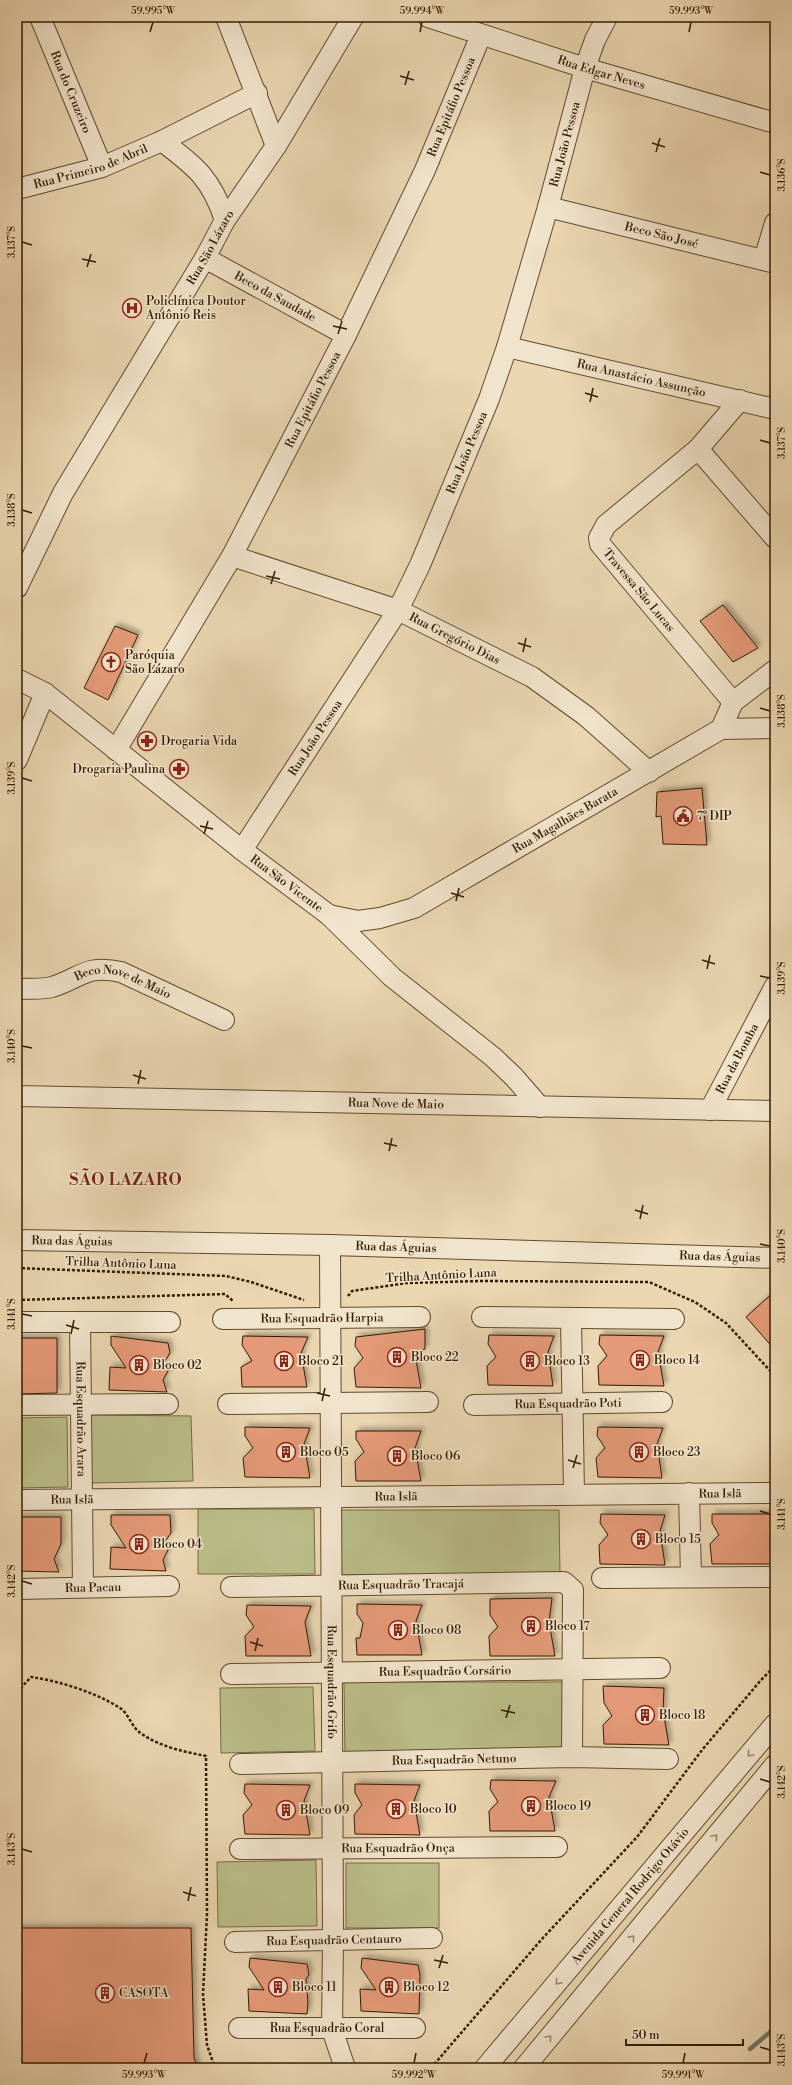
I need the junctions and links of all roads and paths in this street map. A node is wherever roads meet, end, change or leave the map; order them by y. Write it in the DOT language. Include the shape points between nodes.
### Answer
graph roads {
  1 [pos="226,17"];
  2 [pos="353,17"];
  3 [pos="428,17"];
  4 [pos="607,17"];
  5 [pos="43,18"];
  6 [pos="481,36"];
  7 [pos="585,68"];
  8 [pos="257,93"];
  9 [pos="775,123"];
  10 [pos="162,141"];
  11 [pos="276,146"];
  12 [pos="102,167"];
  13 [pos="17,188"];
  14 [pos="548,207"];
  15 [pos="225,220"];
  16 [pos="775,223"];
  17 [pos="205,258"];
  18 [pos="769,261"];
  19 [pos="346,335"];
  20 [pos="507,347"];
  21 [pos="740,400"];
  22 [pos="775,409"];
  23 [pos="698,449"];
  24 [pos="774,535"];
  25 [pos="232,556"];
  26 [pos="17,588"];
  27 [pos="398,610"];
  28 [pos="775,670"];
  29 [pos="17,679"];
  30 [pos="45,693"];
  31 [pos="733,702"];
  32 [pos="721,728"];
  33 [pos="775,728"];
  34 [pos="116,750"];
  35 [pos="17,760"];
  36 [pos="649,772"];
  37 [pos="242,850"];
  38 [pos="329,915"];
  39 [pos="775,986"];
  40 [pos="17,989"];
  41 [pos="224,1020"];
  42 [pos="17,1096"];
  43 [pos="540,1108"];
  44 [pos="710,1110"];
  45 [pos="775,1111"];
  46 [pos="17,1240"];
  47 [pos="330,1245"];
  48 [pos="775,1258"];
  49 [pos="17,1268"];
  50 [pos="17,1300"];
  51 [pos="306,1300"];
  52 [pos="236,1305"];
  53 [pos="331,1308"];
  54 [pos="420,1317"];
  55 [pos="482,1317"];
  56 [pos="571,1318"];
  57 [pos="223,1319"];
  58 [pos="674,1319"];
  59 [pos="17,1322"];
  60 [pos="80,1322"];
  61 [pos="170,1322"];
  62 [pos="775,1376"];
  63 [pos="428,1402"];
  64 [pos="662,1402"];
  65 [pos="331,1403"];
  66 [pos="572,1403"];
  67 [pos="168,1404"];
  68 [pos="228,1404"];
  69 [pos="17,1405"];
  70 [pos="81,1405"];
  71 [pos="474,1405"];
  72 [pos="775,1493"];
  73 [pos="574,1494"];
  74 [pos="689,1494"];
  75 [pos="331,1497"];
  76 [pos="82,1499"];
  77 [pos="17,1500"];
  78 [pos="691,1577"];
  79 [pos="775,1577"];
  80 [pos="602,1578"];
  81 [pos="169,1586"];
  82 [pos="332,1586"];
  83 [pos="83,1587"];
  84 [pos="231,1587"];
  85 [pos="17,1589"];
  86 [pos="775,1666"];
  87 [pos="660,1668"];
  88 [pos="572,1670"];
  89 [pos="332,1672"];
  90 [pos="231,1674"];
  91 [pos="17,1692"];
  92 [pos="775,1724"];
  93 [pos="572,1757"];
  94 [pos="668,1759"];
  95 [pos="332,1763"];
  96 [pos="240,1764"];
  97 [pos="775,1765"];
  98 [pos="719,1791"];
  99 [pos="738,1809"];
  100 [pos="557,1847"];
  101 [pos="240,1849"];
  102 [pos="333,1849"];
  103 [pos="432,1938"];
  104 [pos="333,1940"];
  105 [pos="235,1942"];
  106 [pos="238,2028"];
  107 [pos="415,2028"];
  108 [pos="332,2029"];
  109 [pos="215,2068"];
  110 [pos="345,2068"];
  111 [pos="430,2068"];
  112 [pos="485,2068"];
  113 [pos="524,2068"];
  1 -- 8 [label="street"];
  2 -- 11 [label="street, Rua São Lázaro"];
  3 -- 6 [label="street, Rua Edgar Neves"];
  4 -- 7 [label="street, Rua João Pessoa"];
  5 -- 12 [label="street, Rua do Cruzeiro"];
  6 -- 7 [label="street, Rua Edgar Neves"];
  6 -- 19 [label="street, Rua Epitáfio Pessoa" via="425,170"];
  7 -- 9 [label="street, Rua Edgar Neves"];
  7 -- 14 [label="street, Rua João Pessoa"];
  8 -- 10 [label="street, Rua Primeiro de Abril"];
  8 -- 11 [label="street"];
  10 -- 12 [label="street, Rua Primeiro de Abril"];
  10 -- 15 [label="street, Rua Primeiro de Abril" via="207,180 219,201"];
  11 -- 15 [label="street, Rua São Lázaro"];
  12 -- 13 [label="street, Rua Primeiro de Abril"];
  14 -- 18 [label="street, Beco São José"];
  14 -- 20 [label="street, Rua João Pessoa"];
  15 -- 17 [label="street, Rua São Lázaro"];
  16 -- 18 [label="street"];
  17 -- 19 [label="street, Beco da Saudade"];
  17 -- 26 [label="street, Rua São Lázaro" via="63,493"];
  19 -- 25 [label="street, Rua Epitáfio Pessoa"];
  20 -- 21 [label="street, Rua Anastácio Assunção"];
  20 -- 27 [label="street, Rua João Pessoa" via="463,463"];
  21 -- 22 [label="street, Rua Anastácio Assunção"];
  21 -- 23 [label="street, Travessa São Lucas"];
  23 -- 24 [label="street"];
  23 -- 31 [label="street, Travessa São Lucas" via="606,525 599,538 600,544"];
  25 -- 27 [label="street, Rua Gregório Dias"];
  25 -- 34 [label="street, Rua Epitáfio Pessoa"];
  27 -- 36 [label="street, Rua Gregório Dias" via="532,676 586,716"];
  27 -- 37 [label="street, Rua João Pessoa"];
  28 -- 31 [label="street"];
  29 -- 30 [label="street, Rua São Vicente"];
  30 -- 34 [label="street, Rua São Vicente"];
  30 -- 35 [label="street"];
  31 -- 32 [label="street"];
  32 -- 33 [label="street"];
  32 -- 36 [label="street, Rua Magalhães Barata"];
  34 -- 37 [label="street, Rua São Vicente"];
  36 -- 38 [label="street, Rua Magalhães Barata" via="414,908 380,918 358,921"];
  37 -- 38 [label="street, Rua São Vicente"];
  38 -- 43 [label="street, Rua São Vicente" via="392,977 493,1057"];
  39 -- 44 [label="street, Rua da Bomba"];
  40 -- 41 [label="street, Beco Nove de Maio" via="51,987 94,969 110,969"];
  42 -- 43 [label="street, Rua Nove de Maio"];
  43 -- 44 [label="street, Rua Nove de Maio"];
  44 -- 45 [label="street, Rua Nove de Maio"];
  46 -- 47 [label="street, Rua das Águias"];
  47 -- 48 [label="street, Rua das Águias"];
  47 -- 53 [label="street, Rua Esquadrão Grifo"];
  49 -- 51 [label="path, Trilha Antônio Luna" via="226,1276"];
  50 -- 52 [label="path" via="225,1294"];
  53 -- 54 [label="street, Rua Esquadrão Harpia"];
  53 -- 57 [label="street, Rua Esquadrão Harpia"];
  53 -- 62 [label="path, Trilha Antônio Luna" via="339,1308 352,1291 407,1283 649,1282 695,1302 726,1323"];
  53 -- 65 [label="street, Rua Esquadrão Grifo"];
  55 -- 56 [label="street"];
  56 -- 58 [label="street"];
  56 -- 66 [label="street"];
  59 -- 60 [label="street"];
  60 -- 61 [label="street"];
  60 -- 70 [label="street, Rua Esquadrão Arara"];
  63 -- 65 [label="street"];
  64 -- 66 [label="street, Rua Esquadrão Poti"];
  65 -- 68 [label="street"];
  65 -- 75 [label="street, Rua Esquadrão Grifo"];
  66 -- 71 [label="street, Rua Esquadrão Poti"];
  66 -- 73 [label="street"];
  67 -- 70 [label="street"];
  69 -- 70 [label="street"];
  70 -- 76 [label="street, Rua Esquadrão Arara"];
  72 -- 74 [label="street, Rua Islã"];
  73 -- 74 [label="street, Rua Islã"];
  73 -- 75 [label="street, Rua Islã"];
  74 -- 78 [label="street"];
  75 -- 76 [label="street, Rua Islã"];
  75 -- 82 [label="street, Rua Esquadrão Grifo"];
  76 -- 77 [label="street, Rua Islã"];
  76 -- 83 [label="street, Rua Esquadrão Arara"];
  78 -- 79 [label="street"];
  78 -- 80 [label="street"];
  81 -- 83 [label="street, Rua Pacau"];
  82 -- 84 [label="street, Rua Esquadrão Tracajá"];
  82 -- 88 [label="street, Rua Esquadrão Tracajá" via="564,1582 573,1590"];
  82 -- 89 [label="street, Rua Esquadrão Grifo"];
  83 -- 85 [label="street, Rua Pacau"];
  86 -- 111 [label="path" via="702,1750 637,1837 541,1940"];
  87 -- 88 [label="street, Rua Esquadrão Corsário"];
  88 -- 89 [label="street, Rua Esquadrão Corsário"];
  88 -- 93 [label="street"];
  89 -- 90 [label="street, Rua Esquadrão Corsário"];
  89 -- 95 [label="street, Rua Esquadrão Grifo"];
  91 -- 109 [label="path" via="31,1677 55,1680 121,1708 138,1731 172,1749 206,1756 207,1914 203,1994 207,2045"];
  92 -- 98 [label="street, Avenida General Rodrigo Otávio, one-way"];
  93 -- 94 [label="street, Rua Esquadrão Netuno"];
  93 -- 95 [label="street, Rua Esquadrão Netuno"];
  95 -- 96 [label="street, Rua Esquadrão Netuno"];
  95 -- 102 [label="street, Rua Esquadrão Grifo"];
  97 -- 99 [label="street"];
  98 -- 99 [label="street"];
  98 -- 112 [label="street, Avenida General Rodrigo Otávio, one-way"];
  113 -- 99 [label="street, one-way"];
  100 -- 102 [label="street, Rua Esquadrão Onça"];
  101 -- 102 [label="street, Rua Esquadrão Onça"];
  102 -- 104 [label="street, Rua Esquadrão Grifo"];
  103 -- 104 [label="street, Rua Esquadrão Centauro"];
  104 -- 105 [label="street, Rua Esquadrão Centauro"];
  104 -- 108 [label="street, Rua Esquadrão Grifo"];
  106 -- 108 [label="street, Rua Esquadrão Coral"];
  107 -- 108 [label="street, Rua Esquadrão Coral"];
  108 -- 110 [label="street, Rua Esquadrão Grifo"];
}
